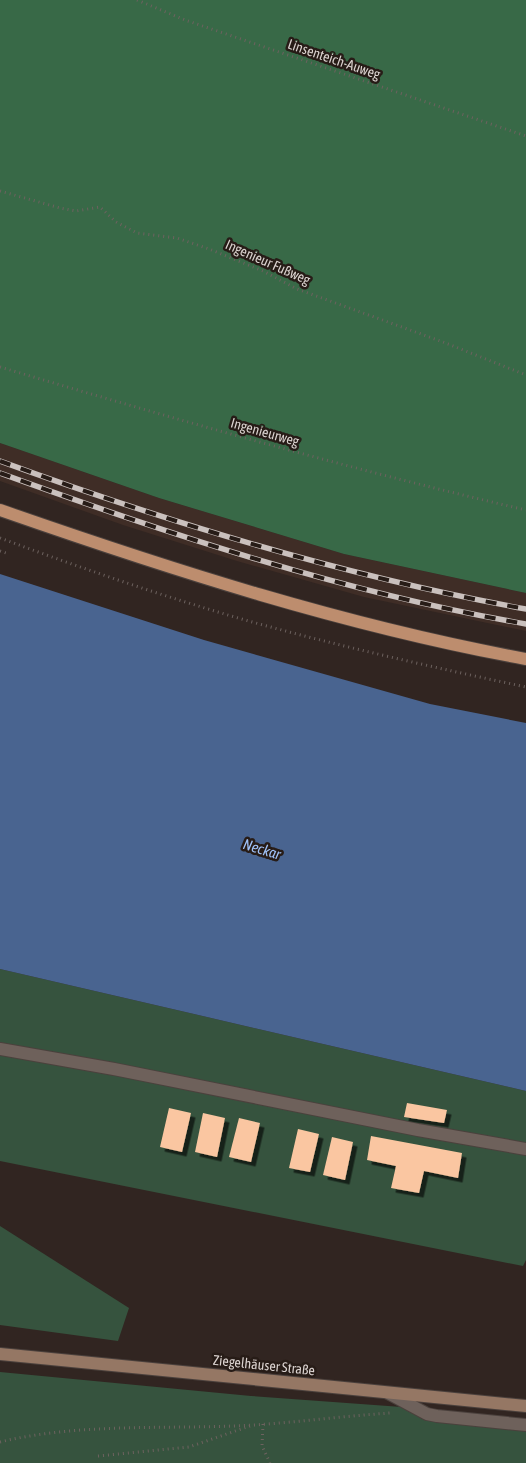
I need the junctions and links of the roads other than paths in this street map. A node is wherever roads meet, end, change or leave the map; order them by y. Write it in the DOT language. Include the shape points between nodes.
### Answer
graph roads {
  1 [pos="0,510"];
  2 [pos="526,659"];
  3 [pos="0,1049"];
  4 [pos="526,1149"];
  5 [pos="0,1354"];
  6 [pos="388,1393"];
  7 [pos="526,1406"];
  8 [pos="526,1425"];
  1 -- 2 [label="main road" via="212,581 409,634"];
  3 -- 4 [label="lane"];
  5 -- 6 [label="main road, Ziegelhäuser Straße"];
  6 -- 7 [label="main road, Ziegelhäuser Straße"];
  6 -- 8 [label="lane" via="437,1416"];
}
